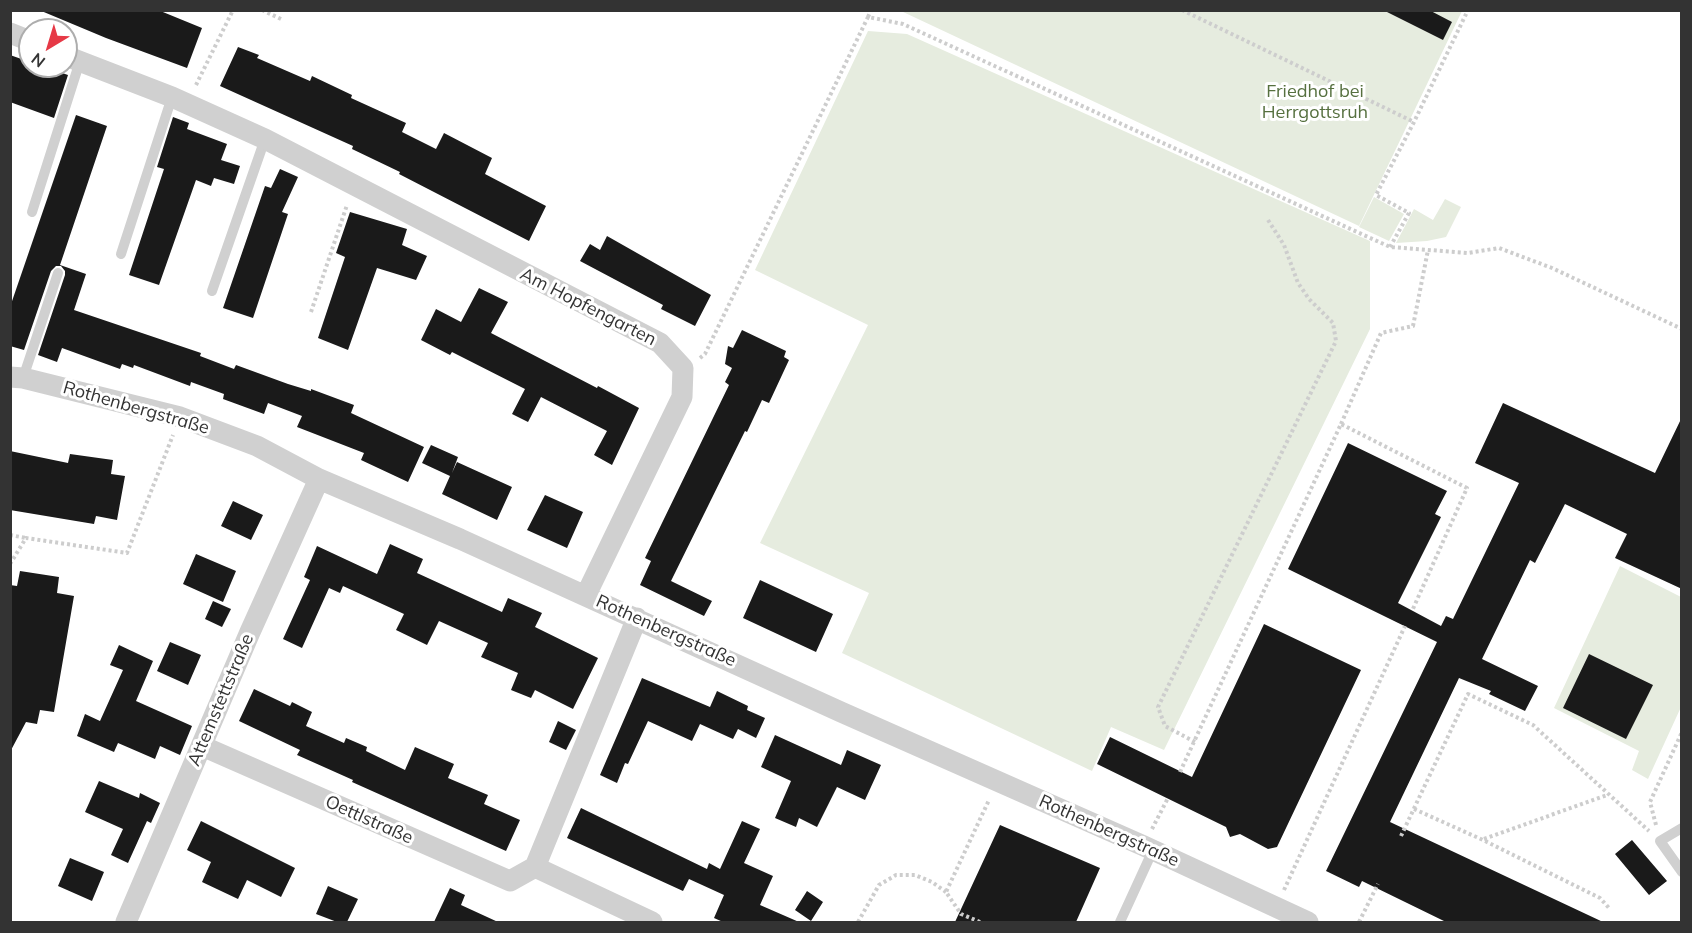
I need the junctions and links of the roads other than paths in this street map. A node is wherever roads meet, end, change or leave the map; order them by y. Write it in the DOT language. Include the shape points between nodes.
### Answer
graph roads {
  1 [pos="78,60"];
  2 [pos="68,78"];
  3 [pos="179,100"];
  4 [pos="265,139"];
  5 [pos="32,212"];
  6 [pos="122,254"];
  7 [pos="58,273"];
  8 [pos="212,291"];
  9 [pos="17,377"];
  10 [pos="319,479"];
  11 [pos="585,595"];
  12 [pos="637,618"];
  13 [pos="202,746"];
  14 [pos="1682,828"];
  15 [pos="1148,848"];
  16 [pos="535,867"];
  17 [pos="1682,872"];
  18 [pos="1301,921"];
  19 [pos="126,922"];
  20 [pos="652,922"];
  21 [pos="1120,922"];
  1 -- 3 [label="street, Am Hopfengarten"];
  2 -- 5 [label="lane, Am Hopfengarten"];
  3 -- 4 [label="street, Am Hopfengarten"];
  3 -- 6 [label="lane"];
  4 -- 8 [label="lane"];
  4 -- 11 [label="street, Am Hopfengarten" via="660,343 683,368 682,397"];
  7 -- 9 [label="lane"];
  9 -- 10 [label="street, Rothenbergstraße" via="180,417 257,446"];
  10 -- 11 [label="street, Rothenbergstraße"];
  10 -- 13 [label="street, Attemstettstraße"];
  11 -- 12 [label="street, Rothenbergstraße"];
  12 -- 15 [label="street, Rothenbergstraße"];
  12 -- 16 [label="street"];
  13 -- 16 [label="street, Oettlstraße" via="510,881"];
  13 -- 19 [label="street, Attemstettstraße"];
  14 -- 17 [label="lane" via="1660,841"];
  15 -- 18 [label="street, Rothenbergstraße"];
  15 -- 21 [label="lane"];
  16 -- 20 [label="street"];
}
